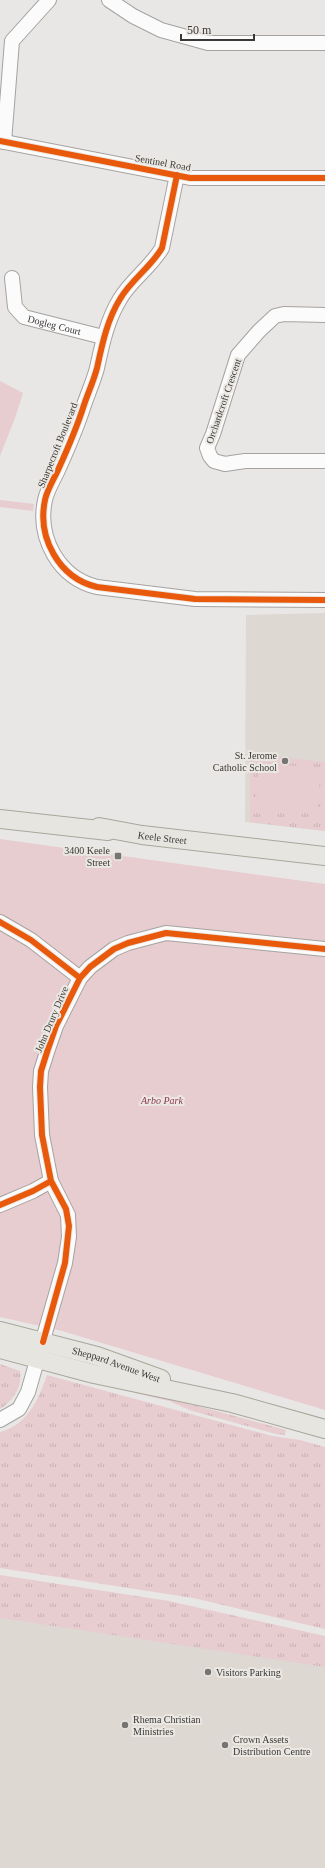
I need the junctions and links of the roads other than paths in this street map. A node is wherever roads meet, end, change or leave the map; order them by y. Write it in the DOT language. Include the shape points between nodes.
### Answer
graph roads {
  1 [pos="49,0"];
  2 [pos="109,0"];
  3 [pos="325,43"];
  4 [pos="2,141"];
  5 [pos="177,175"];
  6 [pos="325,178"];
  7 [pos="12,278"];
  8 [pos="325,315"];
  9 [pos="103,337"];
  10 [pos="325,461"];
  11 [pos="325,600"];
  12 [pos="0,819"];
  13 [pos="325,856"];
  14 [pos="0,922"];
  15 [pos="325,949"];
  16 [pos="80,978"];
  17 [pos="51,1181"];
  18 [pos="0,1205"];
  19 [pos="0,1331"];
  20 [pos="43,1342"];
  21 [pos="0,1349"];
  22 [pos="38,1360"];
  23 [pos="232,1403"];
  24 [pos="0,1420"];
  25 [pos="325,1428"];
  1 -- 4 [label="street" via="12,41"];
  2 -- 3 [label="street" via="161,30 208,43"];
  4 -- 5 [label="street, Sentinel Road"];
  5 -- 6 [label="street, Sentinel Road" via="190,178"];
  5 -- 9 [label="street, Sharpecroft Boulevard" via="162,248 120,299"];
  7 -- 9 [label="street, Dogleg Court" via="15,307 24,317"];
  8 -- 10 [label="street, Orchardcroft Crescent" via="275,316 259,331 238,355 207,448 214,461 225,464 243,461"];
  9 -- 11 [label="street, Sharpecroft Boulevard" via="97,369 84,406 45,500 46,536 60,564 81,581 90,586 103,588 195,599"];
  12 -- 13 [label="main road, Keele Street" via="98,828"];
  14 -- 16 [label="street" via="31,940"];
  15 -- 16 [label="street, John Drury Drive" via="166,933 114,949"];
  16 -- 17 [label="street, John Drury Drive" via="56,1026 41,1071 39,1104 43,1143"];
  17 -- 18 [label="street"];
  17 -- 20 [label="street, John Drury Drive" via="66,1209 69,1226 65,1263"];
  19 -- 20 [label="main road, Sheppard Avenue West"];
  20 -- 22 [label="street, John Drury Drive"];
  20 -- 23 [label="main road, Sheppard Avenue West" via="97,1356"];
  21 -- 22 [label="main road, Sheppard Avenue West"];
  22 -- 23 [label="main road, Sheppard Avenue West"];
  22 -- 24 [label="street, John Drury Drive" via="28,1392 19,1409"];
  23 -- 25 [label="main road, Sheppard Avenue West"];
}
